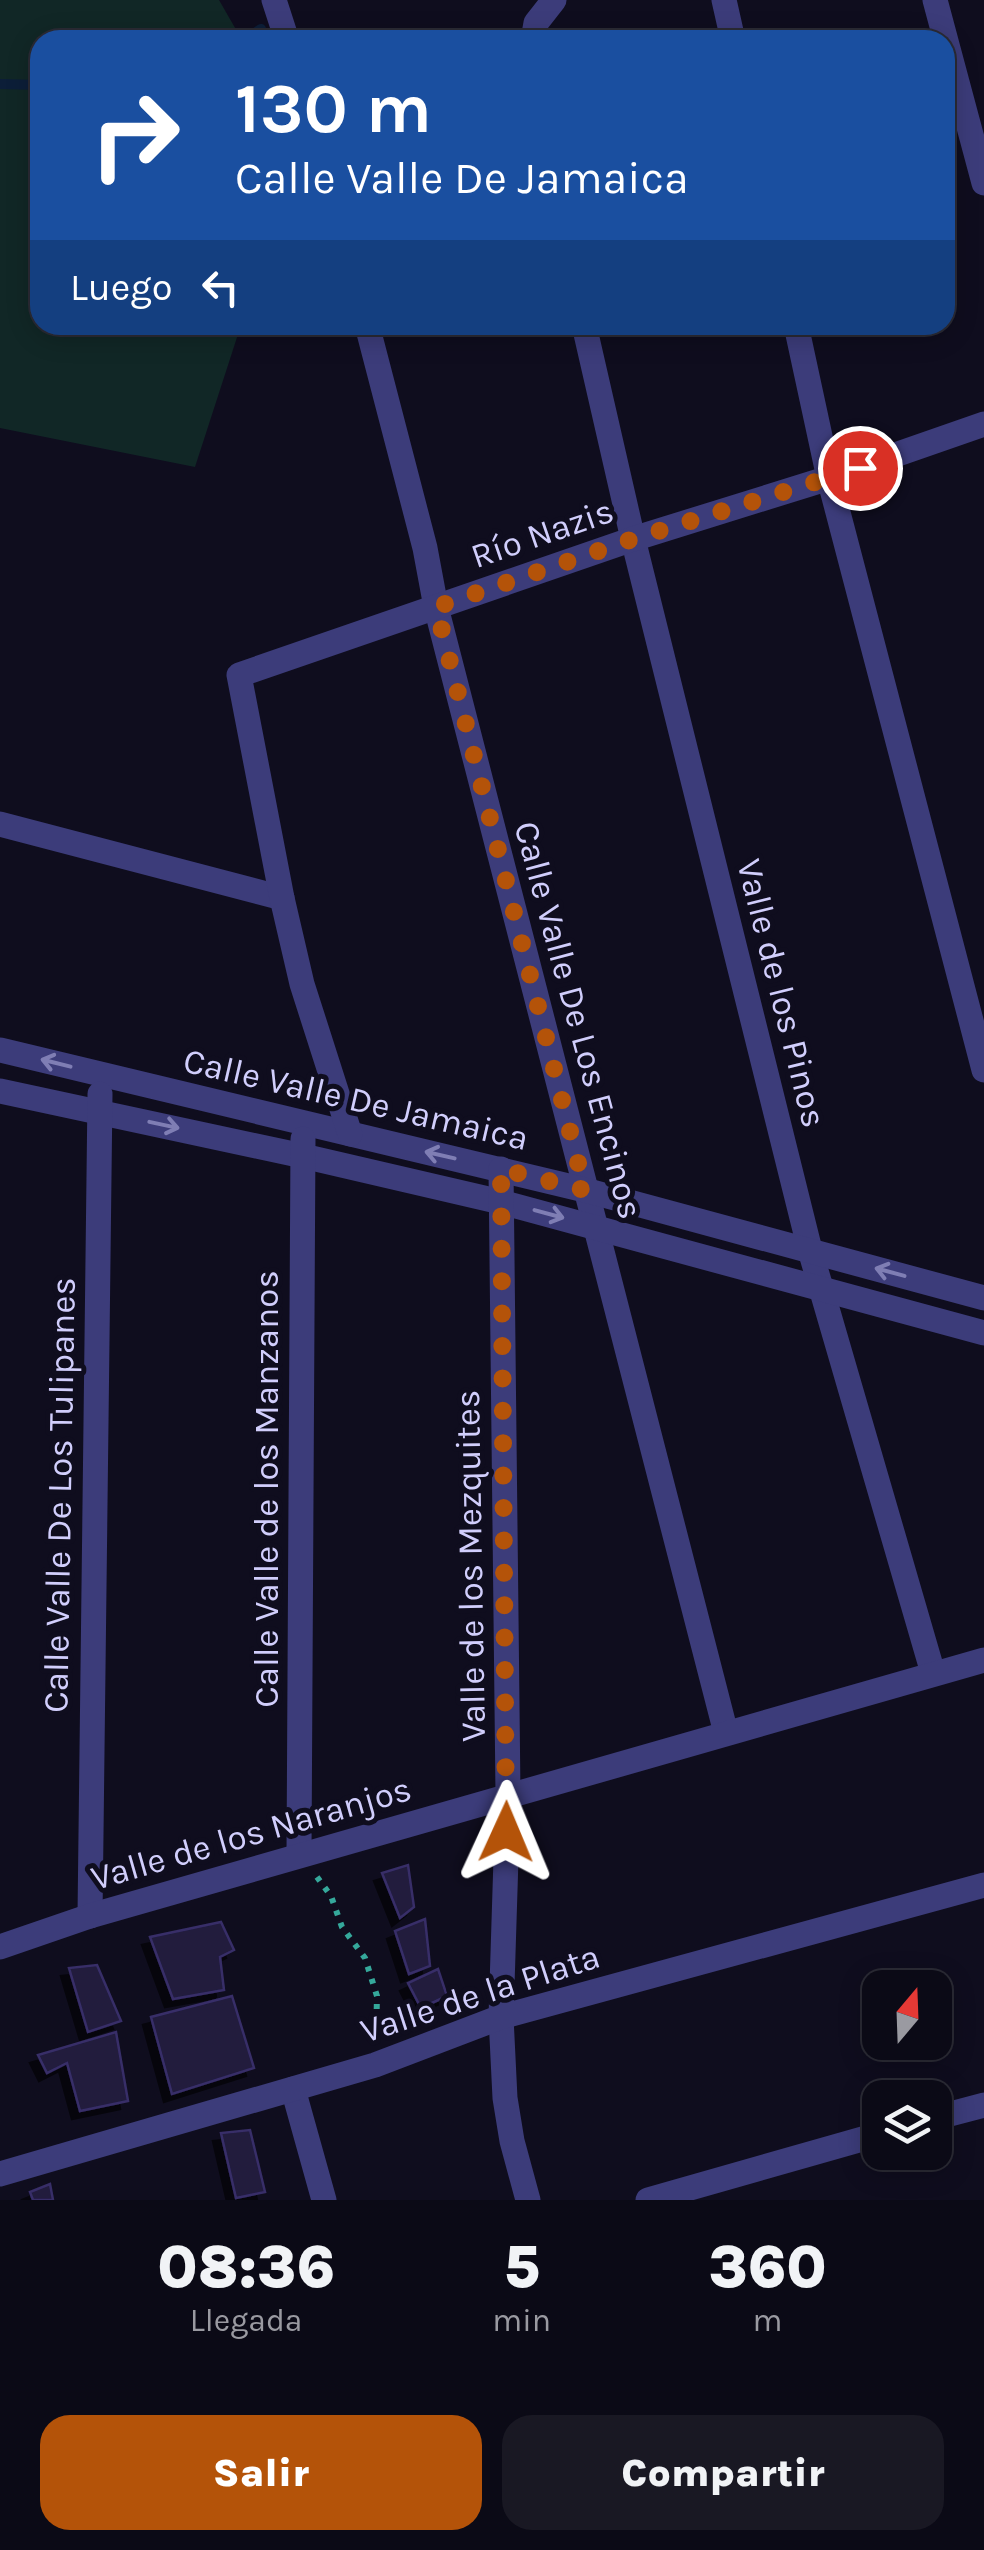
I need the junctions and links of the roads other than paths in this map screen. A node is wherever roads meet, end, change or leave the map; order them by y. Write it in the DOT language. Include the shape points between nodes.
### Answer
graph roads {
  1 [pos="274,0"];
  2 [pos="554,0"];
  3 [pos="724,0"];
  4 [pos="935,0"];
  5 [pos="284,30"];
  6 [pos="534,30"];
  7 [pos="731,30"];
  8 [pos="943,30"];
  9 [pos="955,75"];
  10 [pos="984,183"];
  11 [pos="370,335"];
  12 [pos="586,335"];
  13 [pos="798,335"];
  14 [pos="984,424"];
  15 [pos="830,478"];
  16 [pos="633,539"];
  17 [pos="436,607"];
  18 [pos="0,824"];
  19 [pos="282,898"];
  20 [pos="0,1050"];
  21 [pos="984,1070"];
  22 [pos="103,1074"];
  23 [pos="0,1092"];
  24 [pos="98,1111"];
  25 [pos="304,1124"];
  26 [pos="350,1134"];
  27 [pos="303,1156"];
  28 [pos="501,1169"];
  29 [pos="585,1190"];
  30 [pos="501,1202"];
  31 [pos="596,1227"];
  32 [pos="810,1250"];
  33 [pos="823,1288"];
  34 [pos="984,1298"];
  35 [pos="984,1333"];
  36 [pos="984,1660"];
  37 [pos="933,1674"];
  38 [pos="726,1733"];
  39 [pos="508,1796"];
  40 [pos="300,1855"];
  41 [pos="984,1885"];
  42 [pos="90,1916"];
  43 [pos="0,1947"];
  44 [pos="501,2017"];
  45 [pos="293,2089"];
  46 [pos="984,2104"];
  47 [pos="952,2113"];
  48 [pos="862,2139"];
  49 [pos="0,2174"];
  50 [pos="324,2200"];
  51 [pos="528,2200"];
  52 [pos="648,2200"];
  1 -- 5 [label="street"];
  2 -- 6 [label="street"];
  3 -- 7 [label="street"];
  4 -- 8 [label="street"];
  9 -- 10 [label="street"];
  11 -- 17 [label="street, Calle Valle De Los Encinos"];
  12 -- 16 [label="street, Valle de los Pinos"];
  13 -- 15 [label="street"];
  14 -- 15 [label="street, Río Nazis"];
  15 -- 16 [label="street, Río Nazis"];
  15 -- 21 [label="street"];
  16 -- 17 [label="street, Río Nazis"];
  16 -- 32 [label="street, Valle de los Pinos"];
  17 -- 19 [label="street, Río Nazis" via="239,675"];
  17 -- 29 [label="street, Calle Valle De Los Encinos"];
  18 -- 19 [label="street"];
  19 -- 26 [label="street"];
  22 -- 20 [label="street, Calle Valle De Jamaica, one-way"];
  22 -- 24 [label="street, Calle Valle De Los Tulipanes"];
  22 -- 25 [label="street, Calle Valle De Jamaica"];
  23 -- 24 [label="street, Calle Valle De Jamaica"];
  24 -- 27 [label="street, Calle Valle De Jamaica, one-way"];
  24 -- 42 [label="street, Calle Valle De Los Tulipanes"];
  25 -- 26 [label="street, Calle Valle De Jamaica"];
  25 -- 27 [label="street, Calle Valle de los Manzanos"];
  28 -- 26 [label="street, Calle Valle De Jamaica, one-way"];
  27 -- 30 [label="street, Calle Valle De Jamaica"];
  27 -- 40 [label="street, Calle Valle de los Manzanos"];
  28 -- 29 [label="street, Calle Valle De Jamaica"];
  28 -- 30 [label="street, Valle de los Mezquites"];
  29 -- 31 [label="street, Calle Valle De Los Encinos"];
  29 -- 32 [label="street, Calle Valle De Jamaica"];
  30 -- 31 [label="street, Calle Valle De Jamaica, one-way"];
  30 -- 39 [label="street, Valle de los Mezquites"];
  31 -- 33 [label="street, Calle Valle De Jamaica"];
  31 -- 38 [label="street, Calle Valle De Los Encinos"];
  32 -- 33 [label="street, Valle de los Pinos"];
  34 -- 32 [label="street, Calle Valle De Jamaica, one-way"];
  33 -- 35 [label="street, Calle Valle De Jamaica"];
  33 -- 37 [label="street, Valle de los Pinos"];
  36 -- 37 [label="street, Valle de los Naranjos"];
  37 -- 38 [label="street, Valle de los Naranjos"];
  38 -- 39 [label="street, Valle de los Naranjos"];
  39 -- 40 [label="street, Valle de los Naranjos"];
  39 -- 44 [label="street, Valle de los Mezquites"];
  40 -- 42 [label="street, Valle de los Naranjos"];
  41 -- 44 [label="street, Valle de la Plata"];
  42 -- 43 [label="street, Valle de los Naranjos"];
  44 -- 45 [label="street, Valle de la Plata"];
  44 -- 51 [label="street, Valle de los Mezquites" via="505,2098"];
  45 -- 49 [label="street, Valle de la Plata"];
  45 -- 50 [label="street"];
  46 -- 47 [label="street"];
  48 -- 52 [label="street"];
}
